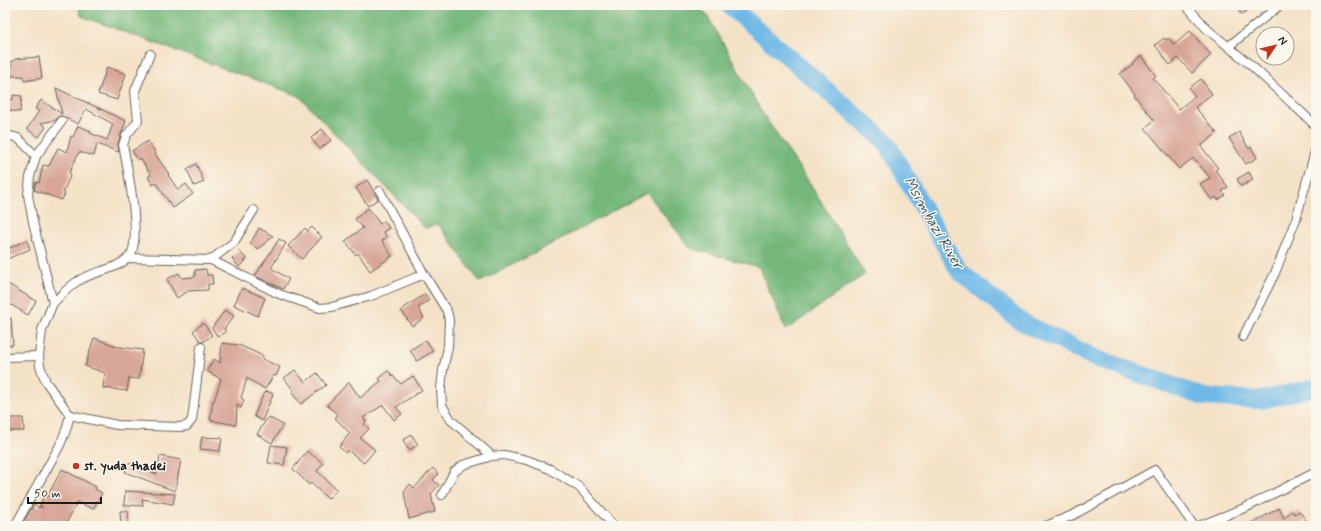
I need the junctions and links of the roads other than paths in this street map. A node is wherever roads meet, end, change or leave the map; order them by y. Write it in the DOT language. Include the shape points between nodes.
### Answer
graph roads {
  1 [pos="1186,5"];
  2 [pos="1280,5"];
  3 [pos="1229,46"];
  4 [pos="150,54"];
  5 [pos="62,122"];
  6 [pos="1316,126"];
  7 [pos="5,138"];
  8 [pos="1316,148"];
  9 [pos="36,156"];
  10 [pos="380,191"];
  11 [pos="254,210"];
  12 [pos="129,258"];
  13 [pos="212,260"];
  14 [pos="424,274"];
  15 [pos="53,303"];
  16 [pos="1244,337"];
  17 [pos="201,347"];
  18 [pos="5,356"];
  19 [pos="39,356"];
  20 [pos="70,414"];
  21 [pos="492,456"];
  22 [pos="1316,472"];
  23 [pos="442,495"];
  24 [pos="15,526"];
  25 [pos="614,526"];
  26 [pos="1046,526"];
  27 [pos="1194,526"];
  28 [pos="1199,526"];
  1 -- 3 [label="street" via="1207,29"];
  2 -- 3 [label="street"];
  3 -- 6 [label="street"];
  4 -- 12 [label="street" via="135,91 138,121 126,136 123,145 134,207 134,244"];
  5 -- 9 [label="street"];
  7 -- 9 [label="street" via="18,138"];
  8 -- 16 [label="street" via="1296,219 1275,273"];
  9 -- 15 [label="street" via="28,195"];
  10 -- 14 [label="street"];
  11 -- 13 [label="street" via="234,242"];
  12 -- 13 [label="street"];
  12 -- 15 [label="street" via="78,281"];
  13 -- 14 [label="street" via="279,294 320,308 371,296"];
  14 -- 21 [label="street" via="447,311 449,320 448,347 442,370 442,405 452,420"];
  15 -- 19 [label="street" via="42,330"];
  17 -- 20 [label="street" via="192,420 187,426 117,425"];
  18 -- 19 [label="street"];
  19 -- 20 [label="street" via="46,382"];
  20 -- 24 [label="street" via="60,445"];
  21 -- 23 [label="street" via="463,465 454,472"];
  21 -- 25 [label="street" via="504,455 527,460 550,469 579,487"];
  22 -- 28 [label="street" via="1247,507"];
  26 -- 27 [label="street" via="1073,515 1155,470"];
}
